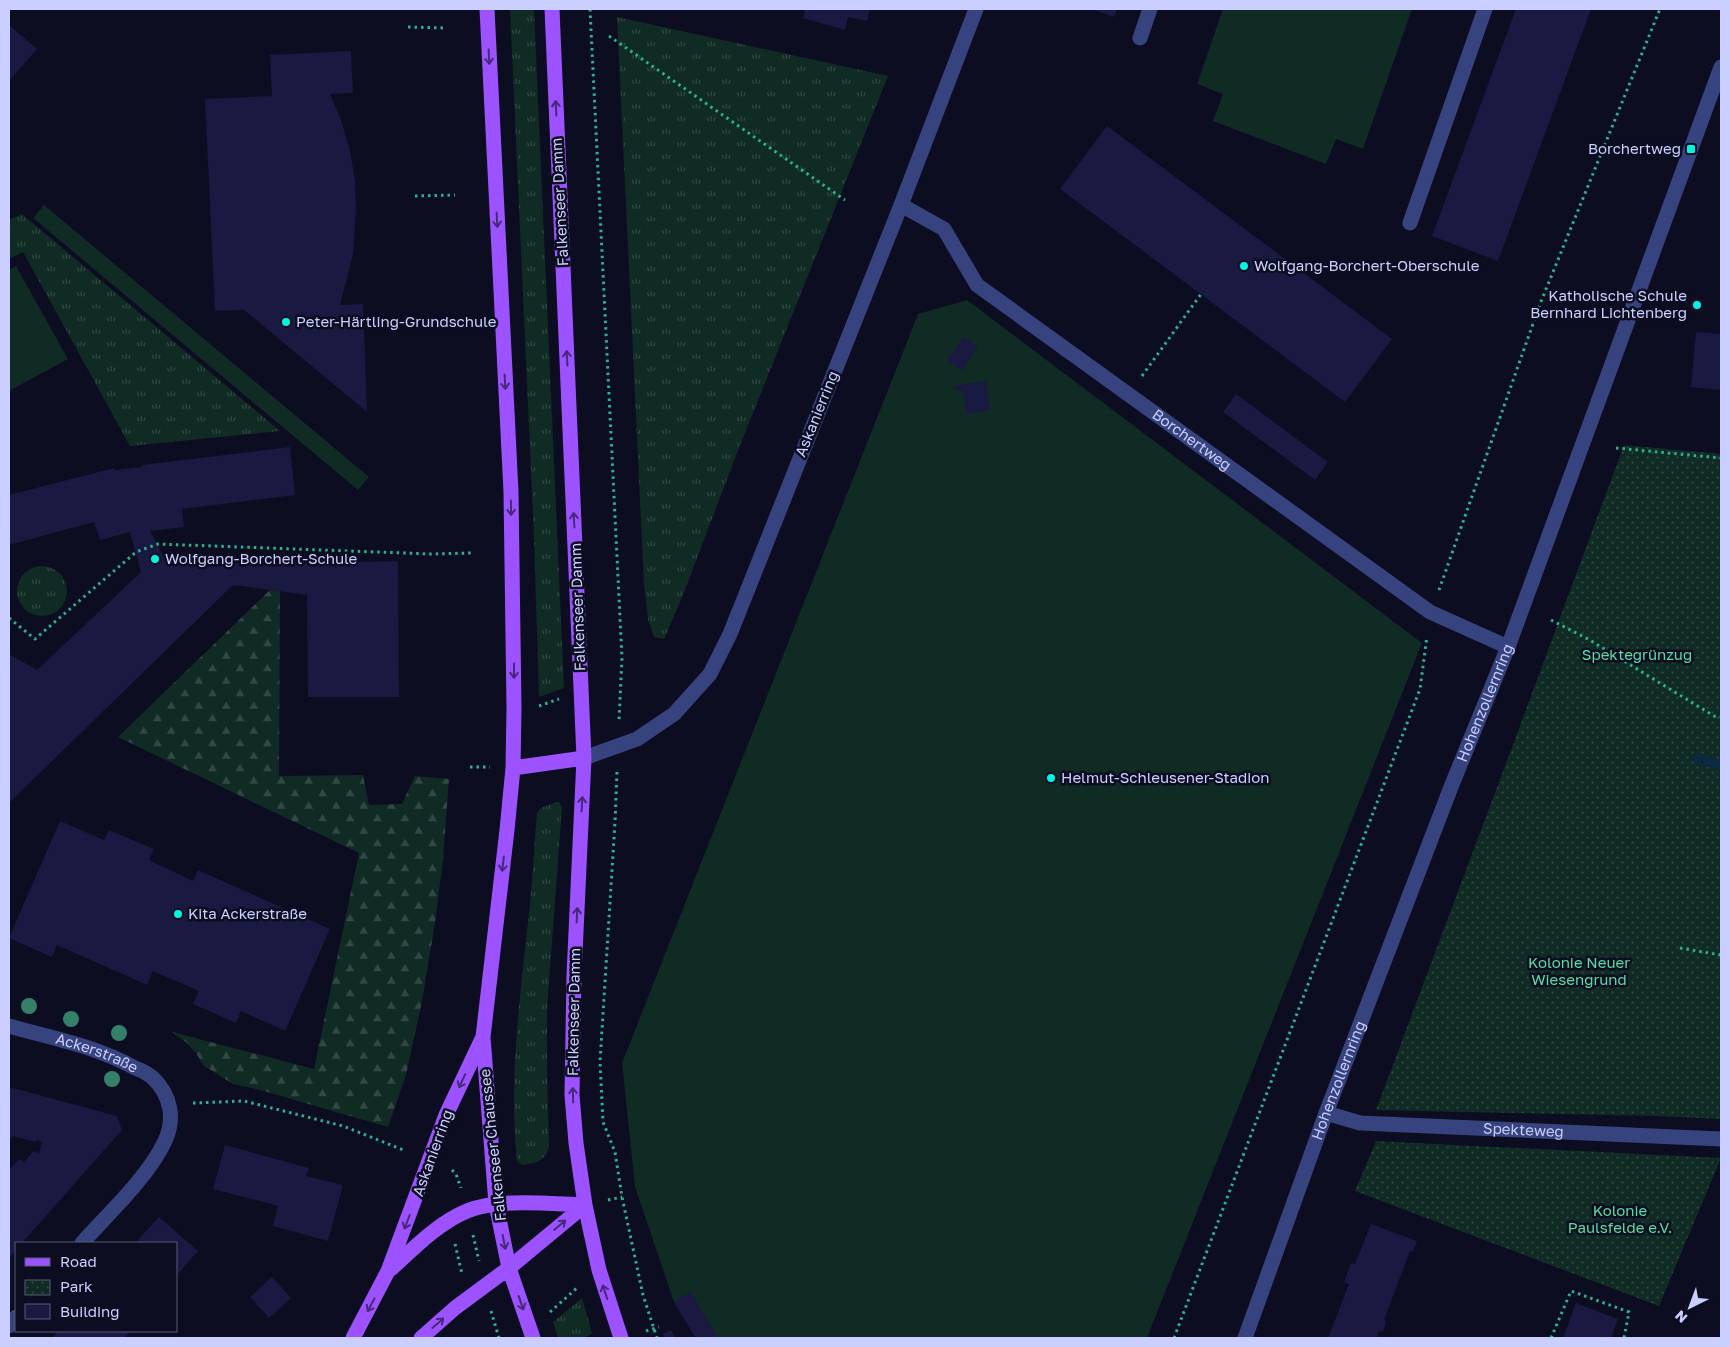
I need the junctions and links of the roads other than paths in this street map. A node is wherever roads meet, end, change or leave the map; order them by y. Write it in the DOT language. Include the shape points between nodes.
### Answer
graph roads {
  1 [pos="487,9"];
  2 [pos="552,9"];
  3 [pos="976,9"];
  4 [pos="1150,9"];
  5 [pos="1485,9"];
  6 [pos="1140,38"];
  7 [pos="1721,67"];
  8 [pos="901,205"];
  9 [pos="1410,223"];
  10 [pos="1508,646"];
  11 [pos="584,758"];
  12 [pos="513,768"];
  13 [pos="9,1026"];
  14 [pos="482,1037"];
  15 [pos="1326,1113"];
  16 [pos="1721,1139"];
  17 [pos="496,1204"];
  18 [pos="585,1205"];
  19 [pos="83,1242"];
  20 [pos="509,1268"];
  21 [pos="388,1272"];
  22 [pos="353,1338"];
  23 [pos="422,1338"];
  24 [pos="533,1338"];
  25 [pos="621,1338"];
  26 [pos="1245,1338"];
  1 -- 12 [label="main road, one-way" via="511,492"];
  11 -- 2 [label="main road, Falkenseer Damm, one-way"];
  3 -- 8 [label="street, Askanierring"];
  4 -- 6 [label="street"];
  5 -- 9 [label="street"];
  7 -- 10 [label="street, Hohenzollernring"];
  8 -- 10 [label="street, Borchertweg" via="944,229 977,285 1430,612"];
  8 -- 11 [label="street, Askanierring" via="730,634 710,674 674,714 637,739"];
  10 -- 15 [label="street, Hohenzollernring"];
  11 -- 12 [label="main road"];
  18 -- 11 [label="main road, Falkenseer Damm, one-way" via="572,1096"];
  12 -- 14 [label="main road, one-way"];
  13 -- 19 [label="street, Ackerstraße" via="120,1059 151,1076 170,1104 171,1117 165,1141 150,1167"];
  14 -- 17 [label="main road, Falkenseer Chaussee"];
  14 -- 21 [label="main road, Askanierring, one-way" via="446,1115"];
  15 -- 16 [label="street, Spekteweg" via="1360,1123"];
  15 -- 26 [label="street, Hohenzollernring"];
  17 -- 18 [label="main road, Askanierring"];
  17 -- 20 [label="main road, Falkenseer Chaussee, one-way"];
  17 -- 21 [label="main road, Askanierring" via="467,1211 450,1221"];
  20 -- 18 [label="main road, one-way"];
  25 -- 18 [label="main road, one-way" via="599,1270"];
  23 -- 20 [label="main road, one-way" via="455,1308"];
  20 -- 24 [label="main road, Falkenseer Chaussee, one-way"];
  21 -- 22 [label="main road, Askanierring, one-way"];
}
